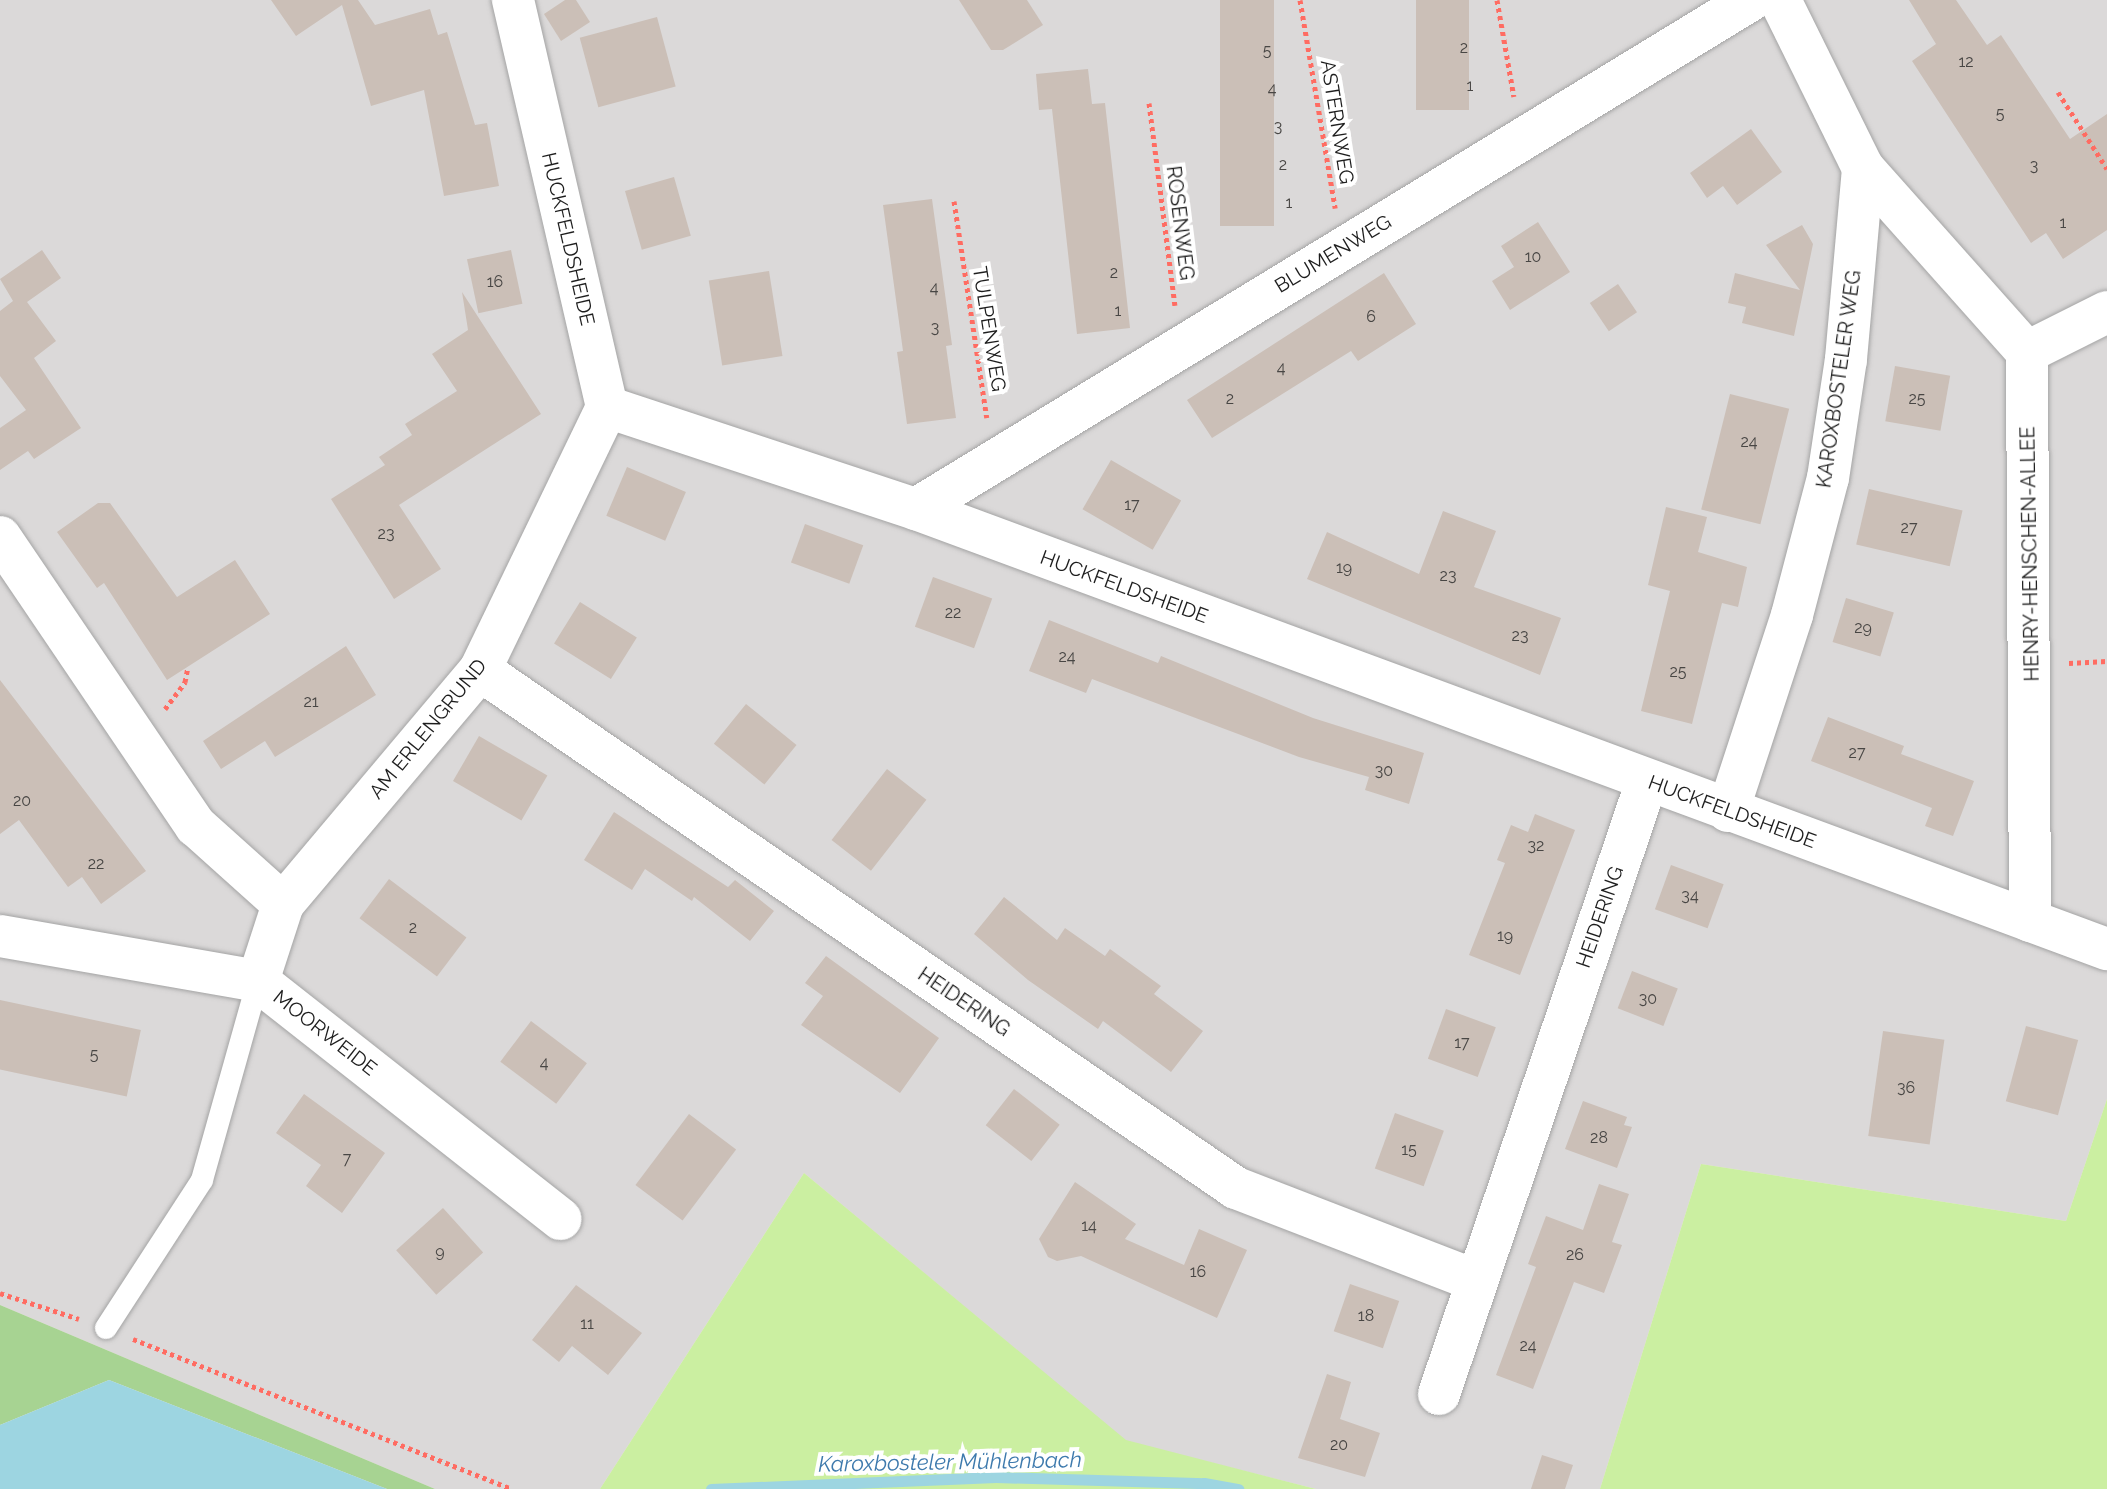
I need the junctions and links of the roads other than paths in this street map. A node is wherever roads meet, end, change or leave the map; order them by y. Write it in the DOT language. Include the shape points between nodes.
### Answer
graph roads {
  1 [pos="513,0"];
  2 [pos="1751,0"];
  3 [pos="1780,0"];
  4 [pos="1863,168"];
  5 [pos="2107,312"];
  6 [pos="2027,352"];
  7 [pos="607,407"];
  8 [pos="916,509"];
  9 [pos="0,537"];
  10 [pos="480,670"];
  11 [pos="1647,781"];
  12 [pos="1728,811"];
  13 [pos="283,904"];
  14 [pos="2030,921"];
  15 [pos="0,936"];
  16 [pos="2107,949"];
  17 [pos="258,981"];
  18 [pos="560,1219"];
  19 [pos="1475,1280"];
  20 [pos="106,1328"];
  21 [pos="1439,1394"];
  1 -- 7 [label="street, HUCKFELDSHEIDE"];
  2 -- 8 [label="street, BLUMENWEG"];
  3 -- 4 [label="street"];
  4 -- 6 [label="street"];
  4 -- 12 [label="street, KAROXBOSTELER WEG" via="1846,359 1828,478 1792,615"];
  5 -- 6 [label="street"];
  6 -- 14 [label="street, HENRY-HENSCHEN-ALLEE"];
  7 -- 8 [label="street, HUCKFELDSHEIDE"];
  7 -- 10 [label="street, AM ERLENGRUND"];
  8 -- 11 [label="street, HUCKFELDSHEIDE"];
  9 -- 13 [label="street" via="196,826"];
  10 -- 13 [label="street, AM ERLENGRUND"];
  10 -- 19 [label="street, HEIDERING" via="1236,1188"];
  11 -- 12 [label="street, HUCKFELDSHEIDE"];
  11 -- 19 [label="street, HEIDERING"];
  12 -- 14 [label="street, HUCKFELDSHEIDE"];
  13 -- 17 [label="street, AM ERLENGRUND"];
  14 -- 16 [label="street"];
  15 -- 17 [label="street, MOORWEIDE"];
  17 -- 18 [label="street, MOORWEIDE"];
  17 -- 20 [label="lane" via="202,1180"];
  19 -- 21 [label="street, HEIDERING"];
}
